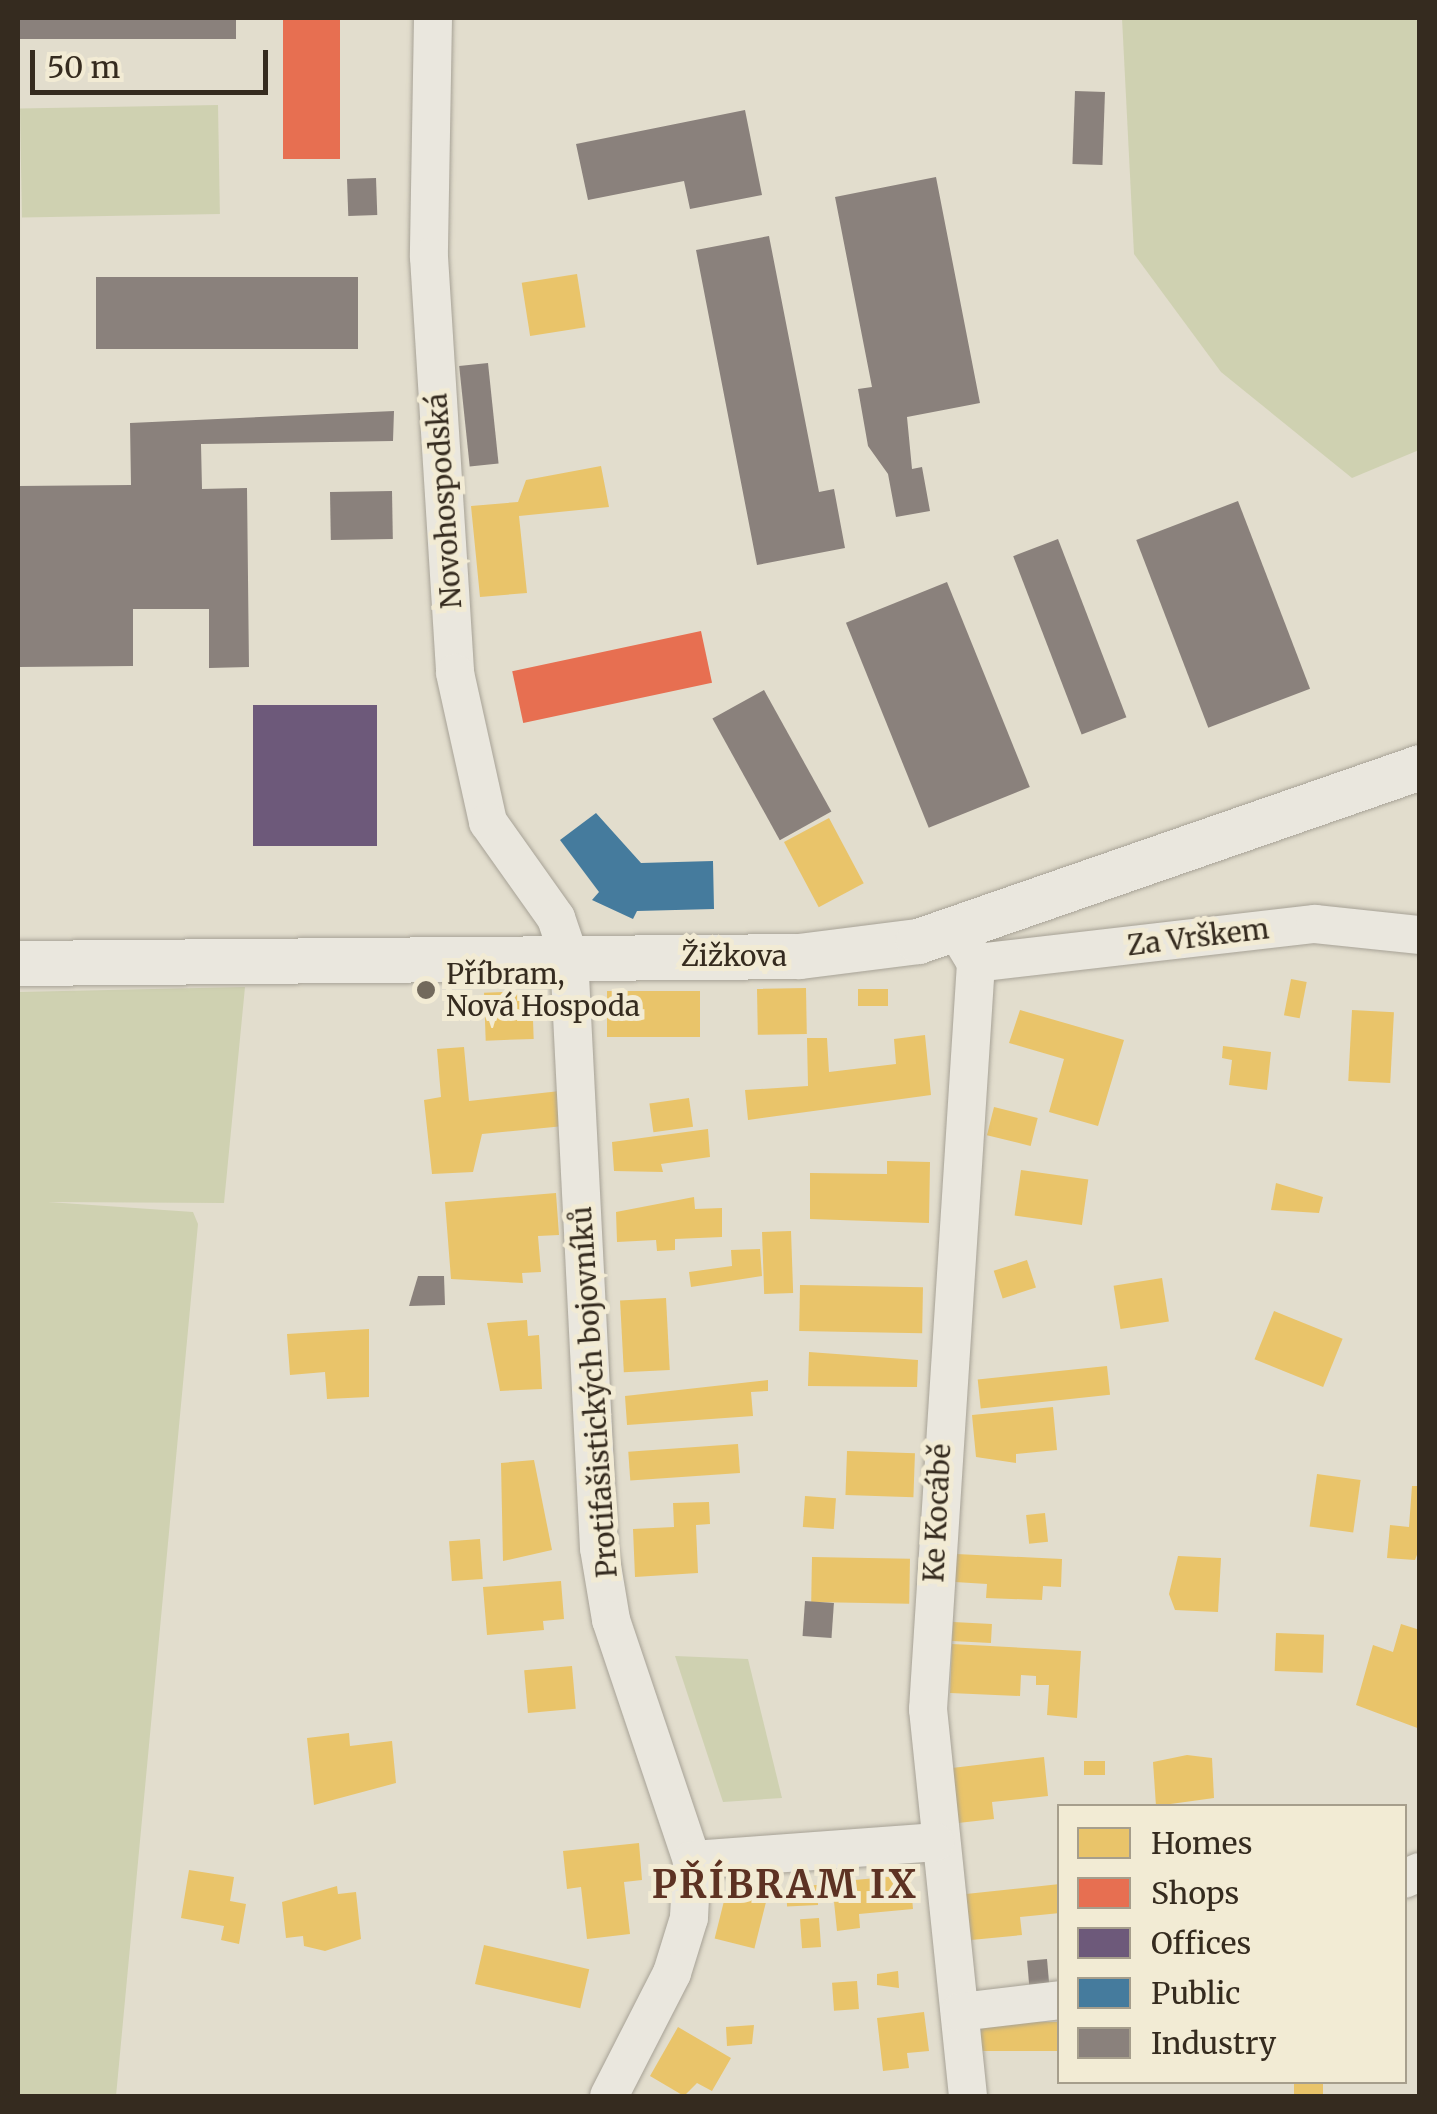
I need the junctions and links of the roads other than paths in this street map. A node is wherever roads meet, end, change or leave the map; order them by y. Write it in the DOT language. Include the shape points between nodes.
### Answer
graph roads {
  1 [pos="433,18"];
  2 [pos="1420,768"];
  3 [pos="1420,936"];
  4 [pos="967,948"];
  5 [pos="569,956"];
  6 [pos="18,963"];
  7 [pos="936,1842"];
  8 [pos="692,1860"];
  9 [pos="1057,2000"];
  10 [pos="960,2012"];
  11 [pos="609,2096"];
  12 [pos="968,2096"];
  1 -- 5 [label="street, Novohospodská" via="429,256 455,673 488,822 556,918"];
  2 -- 4 [label="street, Žižkova"];
  3 -- 4 [label="street, Za Vrškem" via="1316,924"];
  4 -- 5 [label="street, Žižkova"];
  4 -- 7 [label="street, Ke Kocábě" via="928,1710"];
  5 -- 6 [label="street, Žižkova"];
  5 -- 8 [label="street, Protifašistických bojovníků" via="599,1548 611,1620"];
  7 -- 8 [label="street"];
  7 -- 10 [label="street, Ke Kocábě"];
  8 -- 11 [label="street, Protifašistických bojovníků" via="672,1973"];
  9 -- 10 [label="street"];
  10 -- 12 [label="street, Ke Kocábě"];
}
